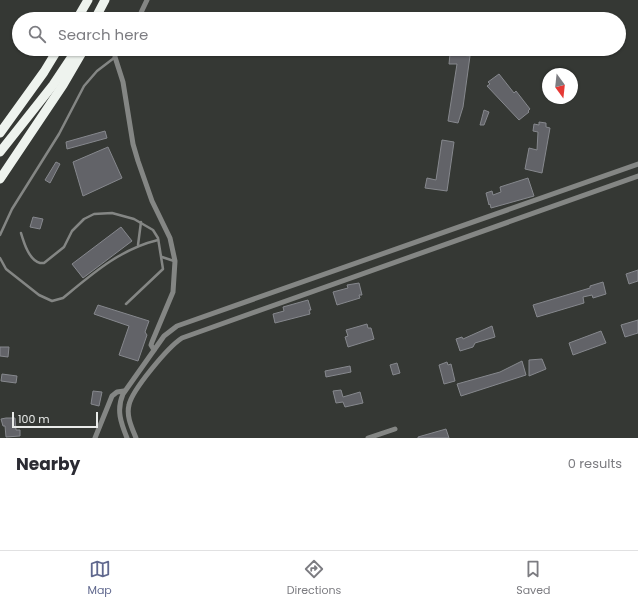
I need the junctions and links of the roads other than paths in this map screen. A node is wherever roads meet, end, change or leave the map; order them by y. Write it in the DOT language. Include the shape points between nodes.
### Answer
graph roads {
  1 [pos="88,0"];
  2 [pos="105,0"];
  3 [pos="148,0"];
  4 [pos="81,12"];
  5 [pos="99,12"];
  6 [pos="142,12"];
  7 [pos="54,56"];
  8 [pos="73,56"];
  9 [pos="80,56"];
  10 [pos="115,57"];
  11 [pos="0,133"];
  12 [pos="0,152"];
  13 [pos="638,164"];
  14 [pos="638,176"];
  15 [pos="0,179"];
  16 [pos="141,222"];
  17 [pos="21,233"];
  18 [pos="0,235"];
  19 [pos="158,240"];
  20 [pos="138,246"];
  21 [pos="162,257"];
  22 [pos="0,258"];
  23 [pos="175,261"];
  24 [pos="126,304"];
  25 [pos="154,350"];
  26 [pos="124,391"];
  27 [pos="395,428"];
  28 [pos="94,438"];
  29 [pos="127,438"];
  30 [pos="136,438"];
  31 [pos="368,438"];
  1 -- 4 [label="highway"];
  2 -- 5 [label="highway"];
  3 -- 6 [label="street"];
  7 -- 11 [label="highway"];
  8 -- 12 [label="highway"];
  9 -- 15 [label="highway"];
  10 -- 18 [label="lane" via="97,71 84,86 59,134 12,209"];
  10 -- 23 [label="street" via="123,82 133,144 152,201 170,238"];
  13 -- 25 [label="street" via="183,324 168,332"];
  14 -- 30 [label="street" via="182,338 166,352 130,400 128,416"];
  16 -- 17 [label="lane" via="121,214 94,214 75,227 60,251 42,263 34,261"];
  16 -- 19 [label="lane" via="153,230"];
  16 -- 20 [label="lane"];
  19 -- 20 [label="lane"];
  19 -- 21 [label="lane"];
  20 -- 22 [label="lane" via="111,260 56,301 45,299 33,290 6,269"];
  21 -- 23 [label="lane"];
  21 -- 24 [label="lane" via="164,265 161,273"];
  23 -- 25 [label="street" via="173,292 151,345"];
  25 -- 26 [label="street"];
  26 -- 28 [label="street" via="112,396"];
  26 -- 29 [label="street" via="119,404 119,414"];
  27 -- 31 [label="street"];
}
